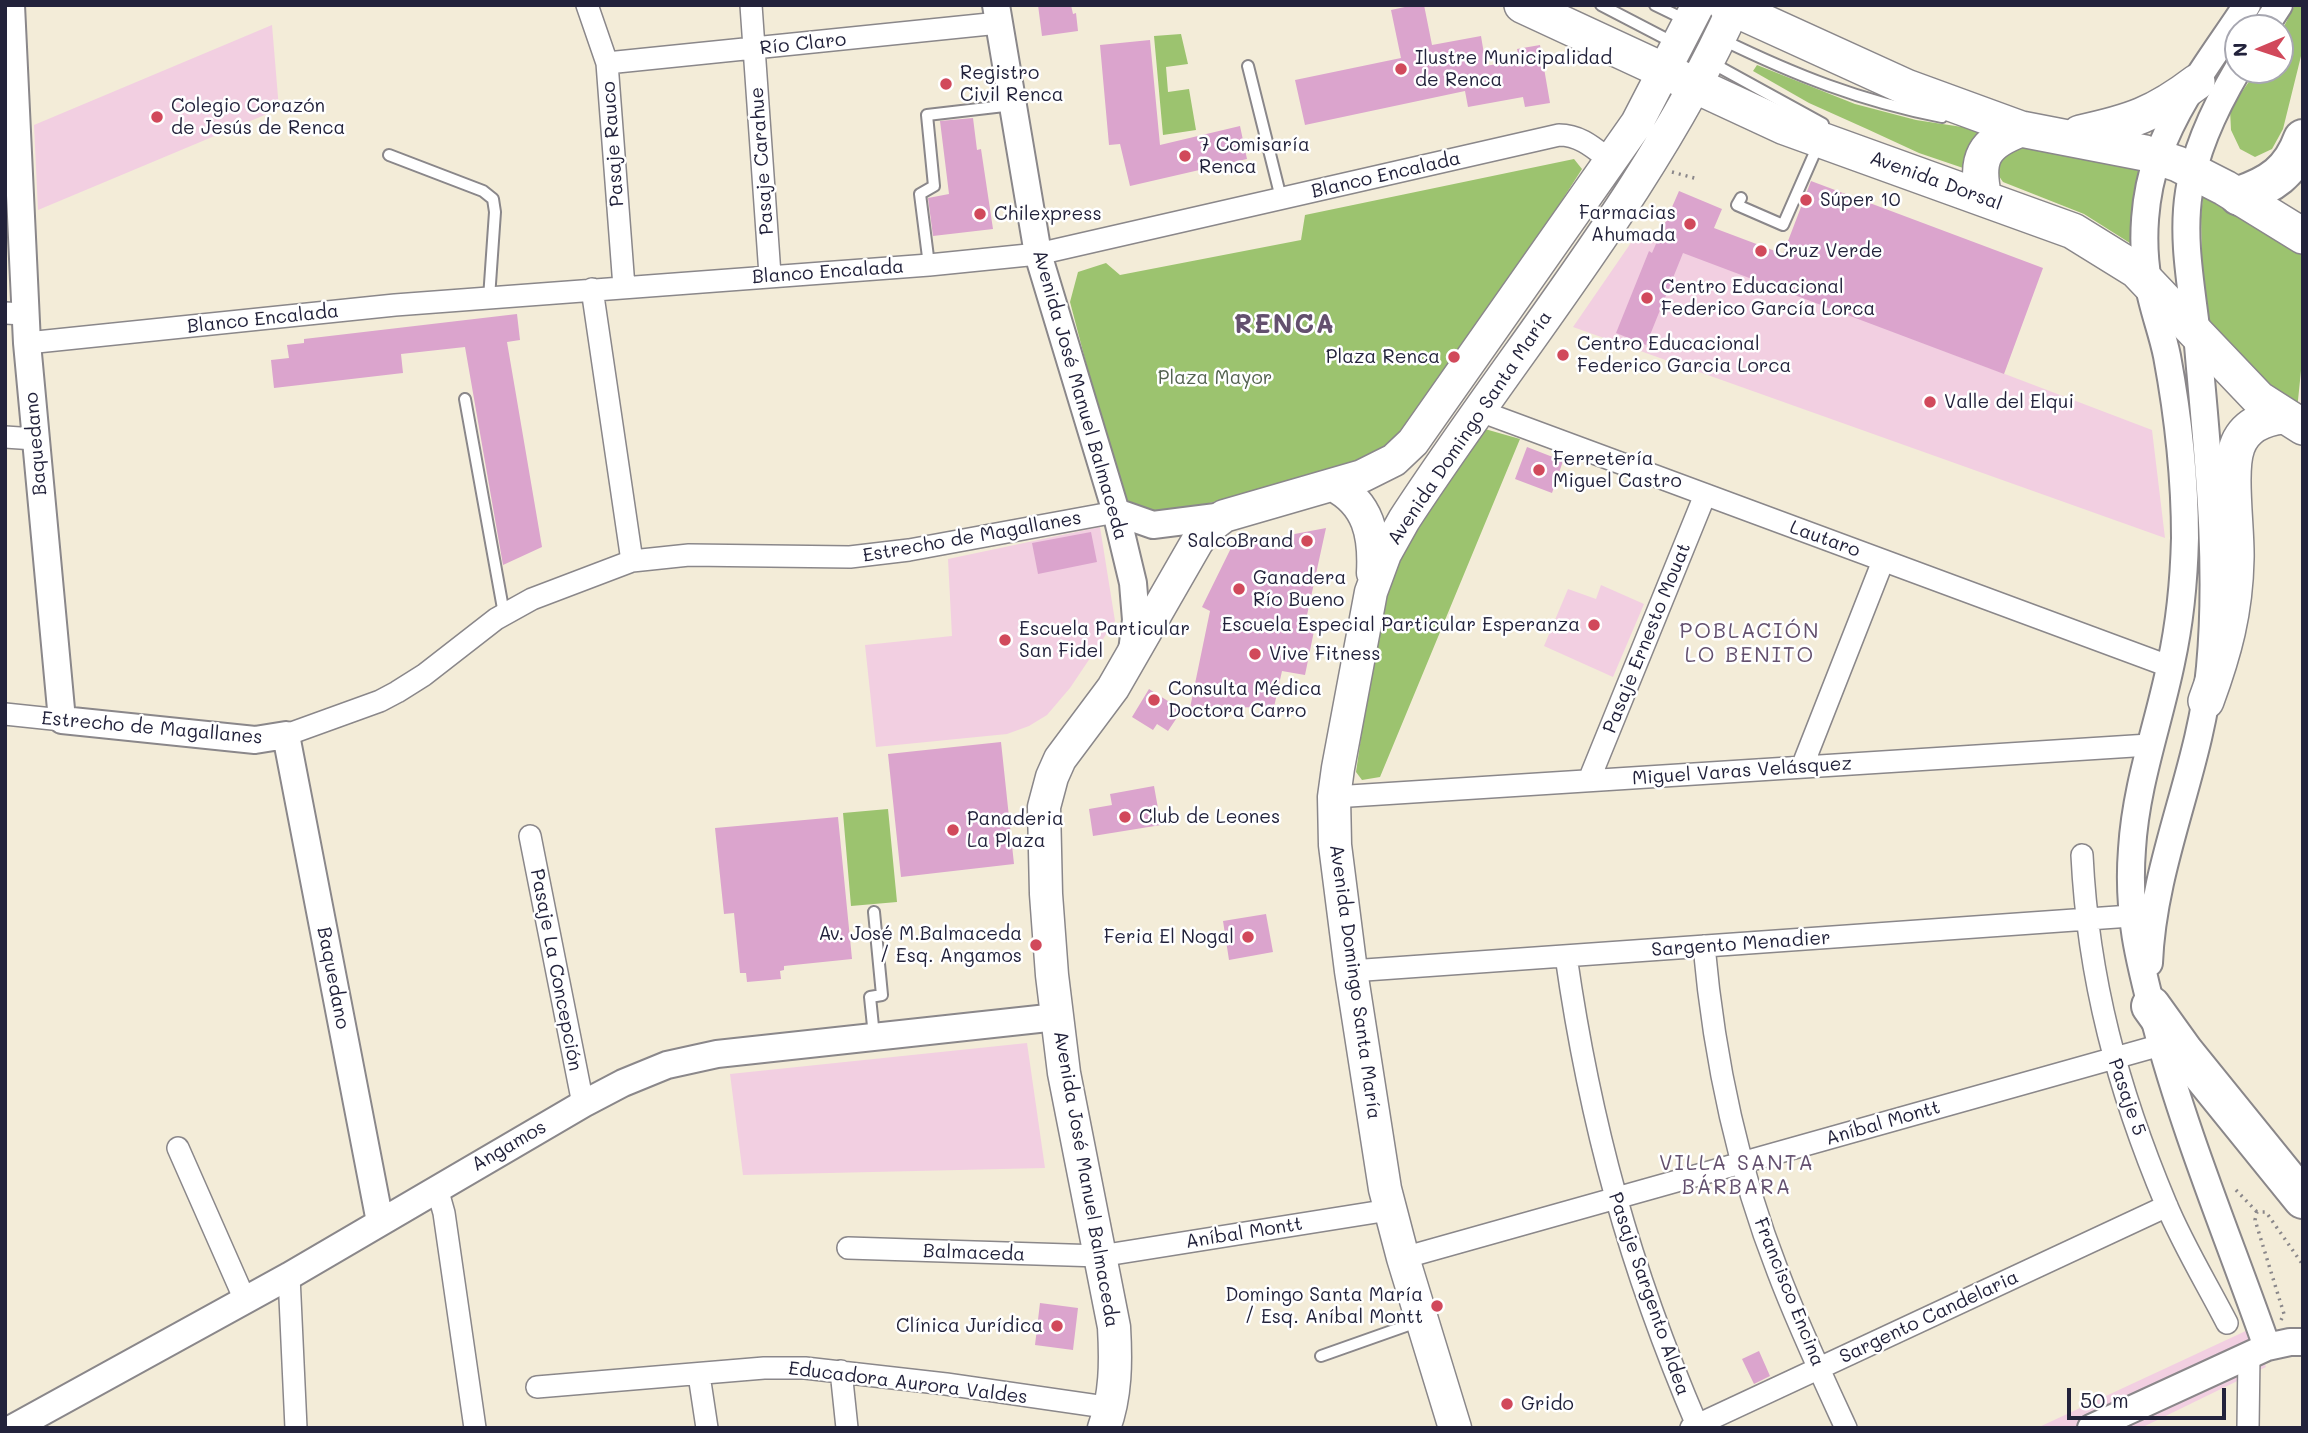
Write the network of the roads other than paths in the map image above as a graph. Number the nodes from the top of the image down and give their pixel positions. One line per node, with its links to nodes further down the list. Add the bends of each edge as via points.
1 (11, 5): 23 (street, Baquedano)
2 (587, 5): 11 (street, Pasaje Rauco)
3 (751, 5): 10 (street, Pasaje Carahue)
4 (1522, 5): 9 (main road, Avenida Dorsal)
5 (1601, 5): 9 (lane)
6 (1655, 5): 9 (lane)
7 (2247, 5): 13 (street)
8 (997, 14): 10 (street, Río Claro); 15 (street, Avenida José Manuel Balmaceda)
9 (1704, 37): 16 (main road, Avenida Dorsal, via 1906,87); 17 (main road, Avenida Dorsal); 22 (main road, Avenida Domingo Santa María); 41 (main road, Avenida Domingo Santa María, via 1597,242)
10 (754, 49): 11 (street, Río Claro); 32 (street, Pasaje Carahue)
11 (607, 64): 34 (street, Pasaje Rauco)
12 (1248, 66): 26 (lane)
13 (2197, 82): 18 (main road, via 2146,115); 21 (street)
14 (2230, 84): 24 (street)
15 (1013, 105): 30 (street, Avenida José Manuel Balmaceda); 31 (lane, via 927,115 934,186 920,194)
16 (2021, 129): 18 (main road, Avenida Dorsal); 28 (main road, via 2000,136 1987,148 1980,177)
17 (1832, 135): 27 (lane, via 1783,225 1737,205); 28 (main road, Avenida Dorsal, via 1909,171)
18 (2063, 136): 21 (main road, Avenida Dorsal)
19 (2303, 139): 25 (highway, via 2282,175)
20 (389, 155): 36 (lane, via 482,191 493,200)
21 (2158, 157): 24 (main road, Avenida Dorsal); 33 (street, via 2146,215)
22 (1611, 161): 26 (street, Blanco Encalada, via 1582,140 1559,135); 45 (main road, Avenida Domingo Santa María, via 1413,442 1380,469)
23 (11, 167): 37 (street, Baquedano)
24 (2193, 171): 25 (main road, Avenida Dorsal); 38 (street, via 2187,238)
25 (2239, 196): 29 (main road, Avenida Dorsal)
26 (1281, 198): 30 (street, Blanco Encalada)
27 (1741, 198)
28 (1984, 198): 33 (main road, Avenida Dorsal, via 2073,231 2136,270)
29 (2303, 236)
30 (1038, 254): 31 (street, Blanco Encalada); 47 (street, Avenida José Manuel Balmaceda)
31 (929, 265): 32 (street, Blanco Encalada)
32 (770, 275): 34 (street, Blanco Encalada)
33 (2148, 284): 38 (main road, Avenida Dorsal); 54 (street, via 2167,356 2184,505 2181,604)
34 (624, 287): 35 (street, Blanco Encalada)
35 (592, 289): 36 (street, Blanco Encalada); 49 (street)
36 (489, 298): 39 (street, Blanco Encalada)
37 (15, 314): 39 (street, Baquedano)
38 (2197, 334): 42 (main road, Avenida Dorsal, via 2244,384); 55 (street, via 2213,562)
39 (27, 343): 44 (street, Baquedano)
40 (465, 399): 52 (lane)
41 (1480, 411): 46 (street, Lautaro); 51 (main road, Avenida Domingo Santa María, via 1404,520)
42 (2293, 421): 55 (main road, via 2272,417 2253,425 2236,449 2235,587 2225,649)
43 (5, 437): 44 (street)
44 (35, 439): 57 (street, Baquedano)
45 (1334, 485): 48 (main road, Avenida José Manuel Balmaceda); 51 (main road, via 1366,514 1373,553)
46 (1706, 495): 50 (street, Lautaro); 61 (street, Pasaje Ernesto Mouat)
47 (1116, 512): 48 (street, Estrecho de Magallanes, via 1153,525); 49 (street, Estrecho de Magallanes, via 861,556 670,556); 53 (street, Avenida José Manuel Balmaceda, via 1135,601)
48 (1224, 516): 53 (main road, Avenida José Manuel Balmaceda, via 1197,542)
49 (632, 561): 52 (street, Estrecho de Magallanes)
50 (1883, 561): 54 (street, Lautaro); 60 (street)
51 (1371, 592): 62 (main road, Avenida Domingo Santa María)
52 (504, 614): 58 (street, Estrecho de Magallanes, via 397,692)
53 (1130, 661): 72 (main road, Avenida José Manuel Balmaceda, via 1060,759 1048,792 1044,853)
54 (2171, 667): 59 (street)
55 (2206, 701): 71 (street, via 2155,908 2149,947)
56 (5, 714): 57 (street, Estrecho de Magallanes)
57 (62, 720): 58 (street, Estrecho de Magallanes, via 244,740)
58 (286, 735): 84 (street, Baquedano)
59 (2150, 745): 60 (street, Miguel Varas Velásquez); 66 (street, via 2134,826)
60 (1802, 767): 61 (street, Miguel Varas Velásquez)
61 (1589, 780): 62 (street, Miguel Varas Velásquez)
62 (1334, 797): 70 (main road, Avenida Domingo Santa María, via 1335,845)
63 (530, 836): 76 (street, Pasaje La Concepción)
64 (2082, 855): 67 (street, Pasaje 5)
65 (874, 912): 73 (lane, via 882,995 870,997)
66 (2131, 916): 67 (street, Sargento Menadier); 71 (street)
67 (2086, 919): 68 (street, Sargento Menadier); 75 (street, Pasaje 5)
68 (1704, 946): 69 (street, Sargento Menadier); 78 (street, Francisco Encina, via 1717,1056)
69 (1566, 956): 70 (street, Sargento Menadier); 80 (street, Pasaje Sargento Aldea, via 1585,1076)
70 (1351, 971): 83 (main road, Avenida Domingo Santa María)
71 (2150, 1001): 74 (street); 81 (highway, via 2173,1039)
72 (1057, 1017): 73 (street, Angamos); 86 (main road, Avenida José Manuel Balmaceda, via 1073,1129)
73 (874, 1036): 76 (street, Angamos, via 692,1059 645,1073)
74 (2161, 1045): 75 (street, Aníbal Montt); 93 (street)
75 (2113, 1059): 78 (street, Aníbal Montt); 82 (street, Pasaje 5)
76 (583, 1104): 79 (street, Angamos)
77 (178, 1148): 89 (street)
78 (1742, 1163): 80 (street, Aníbal Montt); 95 (street, Francisco Encina, via 1777,1269)
79 (437, 1188): 84 (street, Angamos); 103 (street)
80 (1615, 1199): 87 (street, Aníbal Montt); 100 (street, Pasaje Sargento Aldea)
81 (2303, 1199)
82 (2167, 1206): 91 (street, Pasaje 5); 95 (street, Sargento Candelaria)
83 (1389, 1210): 86 (street, Aníbal Montt); 87 (main road, Avenida Domingo Santa María)
84 (380, 1222): 88 (street, Angamos)
85 (848, 1248): 86 (street, Balmaceda)
86 (1100, 1256): 99 (main road, Avenida José Manuel Balmaceda, via 1116,1349)
87 (1403, 1258): 90 (main road, Avenida Domingo Santa María)
88 (289, 1276): 89 (street, Angamos); 102 (street)
89 (245, 1300): 101 (street, Angamos)
90 (1422, 1320): 94 (lane); 106 (main road, Avenida Domingo Santa María)
91 (2227, 1323)
92 (2303, 1342): 93 (street)
93 (2258, 1351): 108 (street); 109 (street)
94 (1321, 1356)
95 (1819, 1368): 100 (street, Sargento Candelaria); 107 (street, Francisco Encina)
96 (841, 1371): 97 (street, Educadora Aurora Valdes, via 764,1368); 99 (street, Educadora Aurora Valdes); 105 (street)
97 (699, 1374): 98 (street, Educadora Aurora Valdes); 104 (street)
98 (537, 1387)
99 (1108, 1418)
100 (1694, 1427)
101 (13, 1428)
102 (296, 1428)
103 (475, 1428)
104 (707, 1428)
105 (847, 1428)
106 (1455, 1428)
107 (1846, 1428)
108 (2091, 1428)
109 (2248, 1428)

